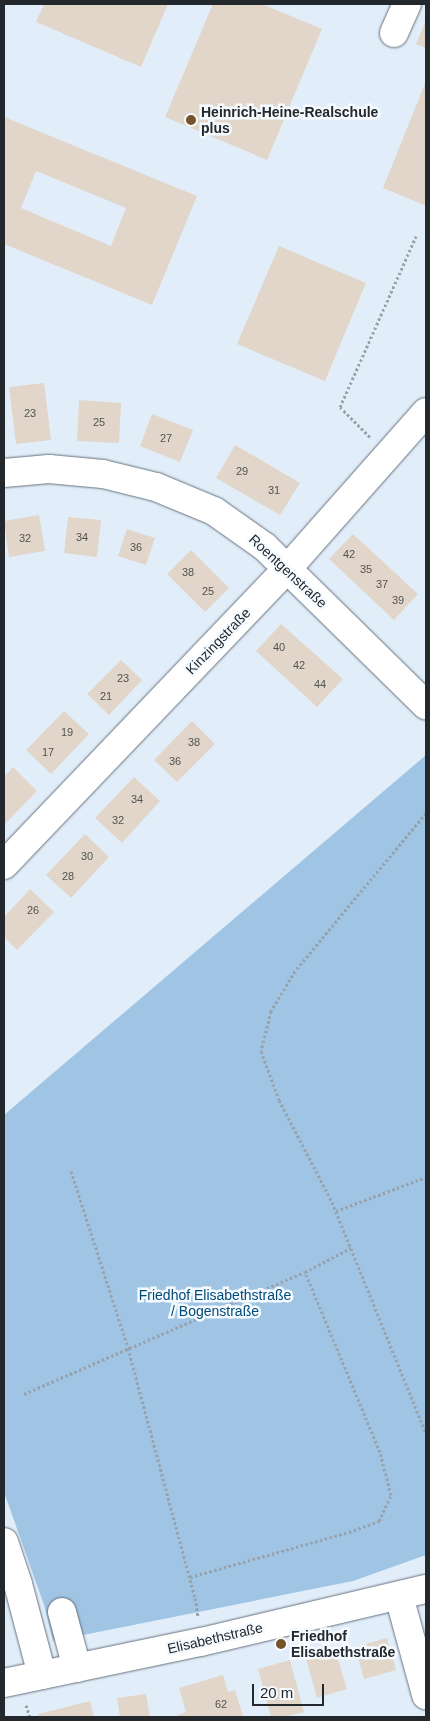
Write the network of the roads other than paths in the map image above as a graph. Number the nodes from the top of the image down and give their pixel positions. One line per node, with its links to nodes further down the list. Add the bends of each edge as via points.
1 (407, 4): 2 (street)
2 (394, 33)
3 (426, 412): 5 (street, Kinzingstraße)
4 (4, 473): 5 (street, Roentgenstraße, via 75,470 156,487 214,511 265,547)
5 (288, 568): 6 (street, Roentgenstraße); 7 (street, Kinzingstraße)
6 (426, 704)
7 (4, 865)
8 (4, 1542): 13 (street)
9 (426, 1589): 10 (street, Elisabethstraße)
10 (399, 1596): 12 (street, Elisabethstraße); 15 (street)
11 (62, 1612): 12 (street)
12 (77, 1668): 13 (street, Elisabethstraße)
13 (42, 1675): 14 (street, Elisabethstraße)
14 (4, 1683)
15 (426, 1695)

